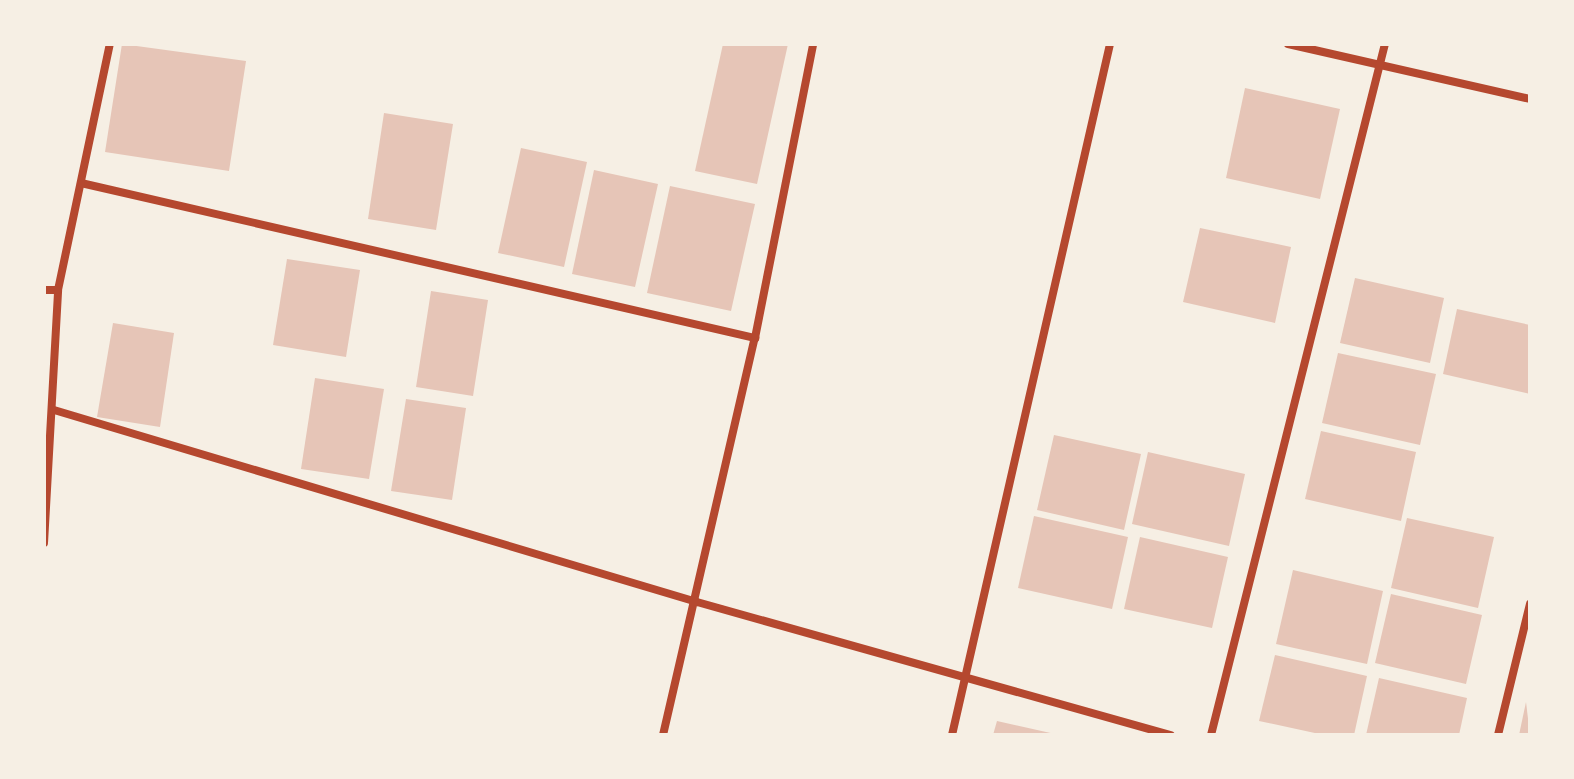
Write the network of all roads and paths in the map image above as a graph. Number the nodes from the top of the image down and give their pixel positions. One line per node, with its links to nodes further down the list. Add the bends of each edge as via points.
1 (110, 44): 8 (street)
2 (813, 44): 11 (street)
3 (1110, 44): 16 (street)
4 (1288, 44): 6 (street)
5 (1385, 44): 6 (street)
6 (1380, 67): 7 (street); 20 (street)
7 (1530, 99)
8 (81, 183): 10 (street); 11 (street)
9 (44, 290): 10 (street)
10 (58, 290): 12 (street)
11 (755, 338): 14 (street)
12 (54, 410): 13 (street); 14 (street)
13 (44, 543)
14 (697, 602): 16 (street); 17 (street)
15 (1530, 604): 21 (street)
16 (965, 674): 18 (street); 19 (street)
17 (663, 735)
18 (952, 735)
19 (1171, 735)
20 (1211, 735)
21 (1498, 735)

